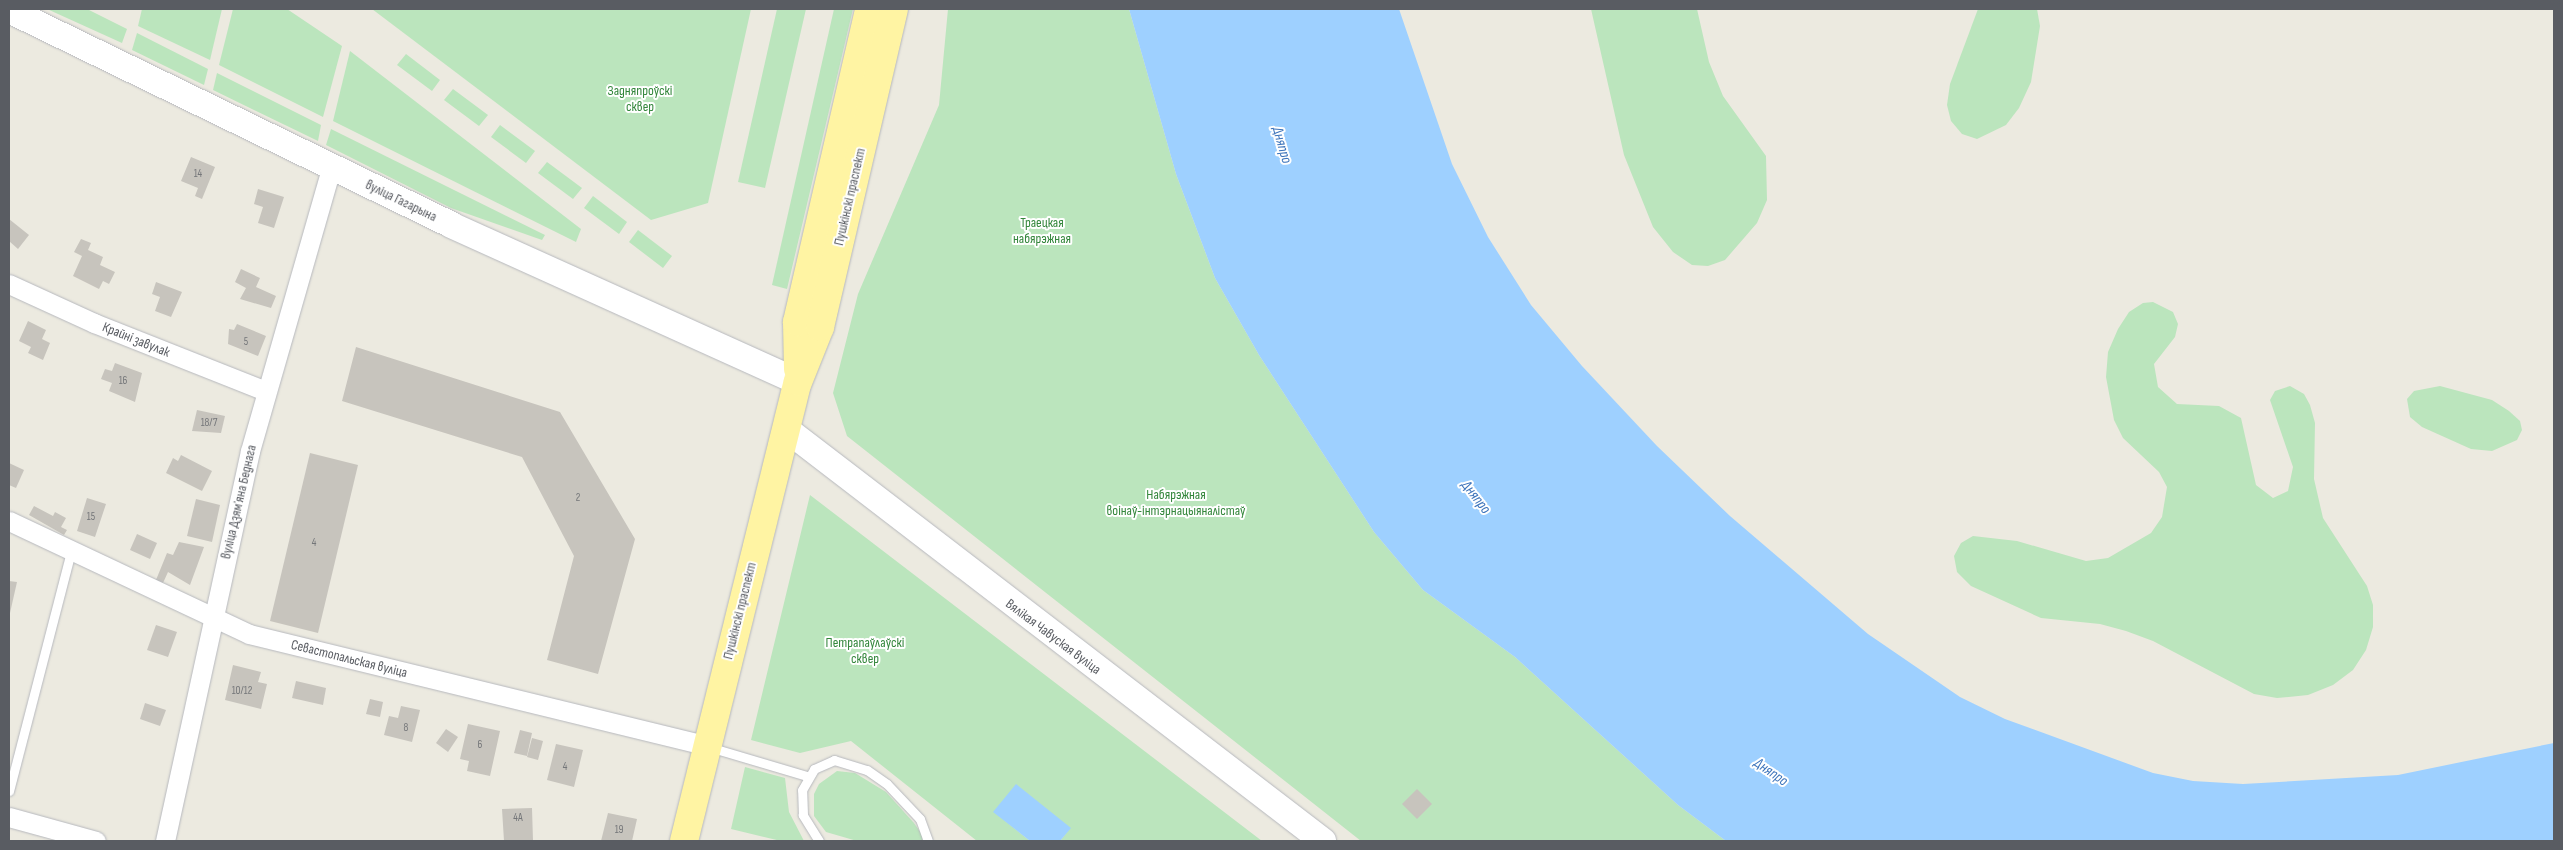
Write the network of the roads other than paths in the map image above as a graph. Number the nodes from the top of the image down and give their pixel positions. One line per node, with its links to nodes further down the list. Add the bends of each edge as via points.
1 (869, 9): 6 (main road, Пушкінскі праспект, via 797,322)
2 (894, 9): 6 (main road, Пушкінскі праспект, via 820,327)
3 (9, 10): 4 (main road, вуліца Гагарына)
4 (331, 168): 6 (main road, вуліца Гагарына); 7 (street, вуліца Дзямʼяна Беднага)
5 (9, 284): 7 (street, Крайні завулак, via 94,323)
6 (798, 382): 8 (main road, Пушкінскі праспект)
7 (266, 391): 11 (street, вуліца Дзямʼяна Беднага)
8 (786, 429): 12 (main road, Пушкінскі праспект); 21 (main road, Вялікая Чавуская вуліца)
9 (9, 522): 10 (street, Севастопальская вуліца)
10 (71, 551): 11 (street, Севастопальская вуліца); 14 (lane)
11 (214, 620): 12 (street, Севастопальская вуліца, via 258,637); 17 (street, вуліца Дзямʼяна Беднага)
12 (708, 746): 13 (lane); 18 (main road, Пушкінскі праспект)
13 (807, 776): 19 (lane, via 800,803 807,828); 20 (lane, via 834,760 867,770 912,808)
14 (9, 791)
15 (9, 817): 16 (street)
16 (96, 841)
17 (165, 841)
18 (684, 841)
19 (818, 841)
20 (928, 841)
21 (1323, 841)

